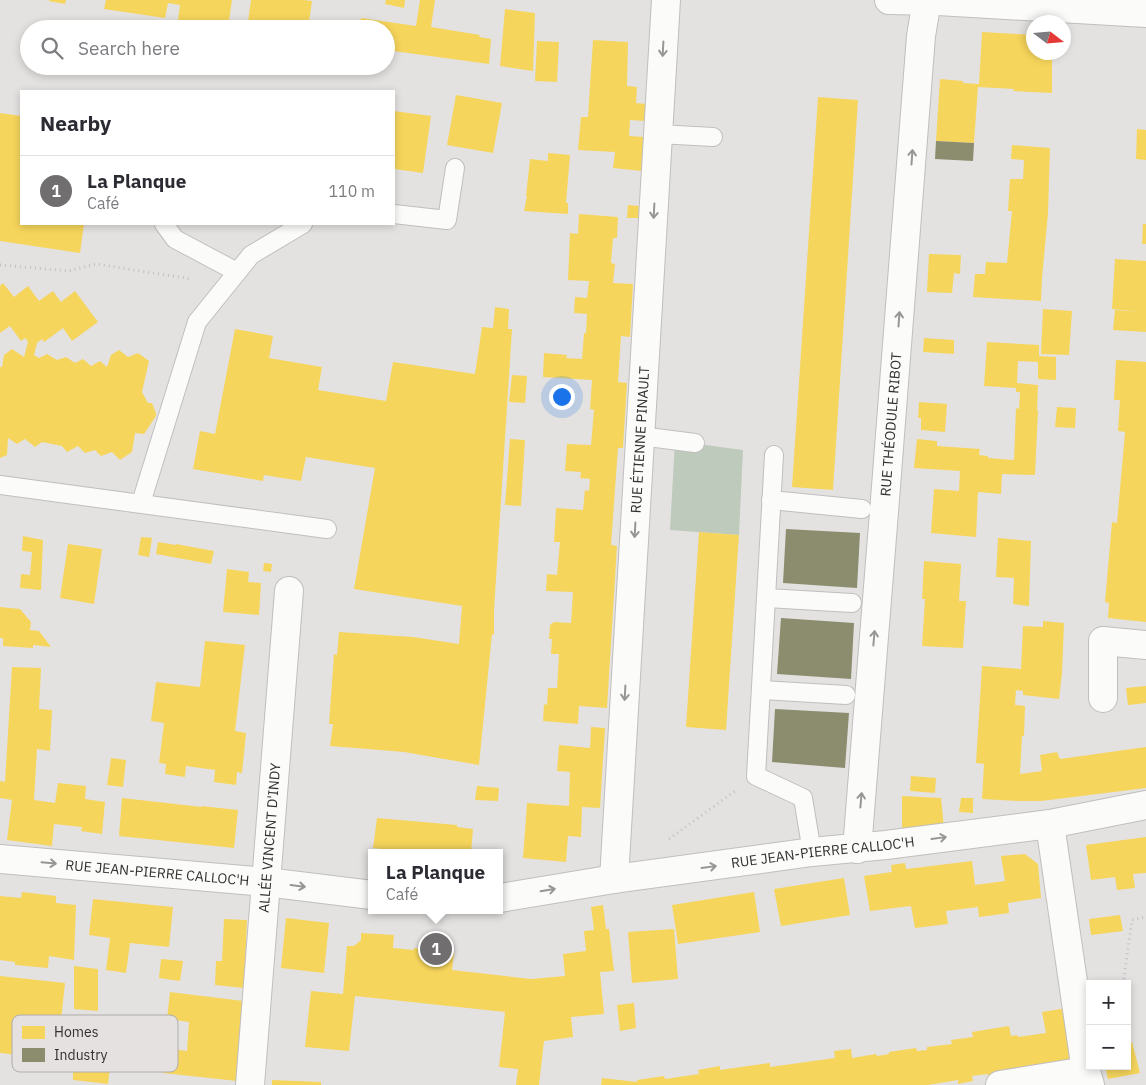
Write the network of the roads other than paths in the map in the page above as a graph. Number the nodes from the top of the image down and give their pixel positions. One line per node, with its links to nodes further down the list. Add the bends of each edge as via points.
1 (666, 0): 5 (street, RUE ÉTIENNE PINAULT, one-way to 5)
2 (889, 0): 3 (street)
3 (927, 0): 4 (street); 29 (street, RUE THÉODULE RIBOT, one-way to 3, via 921,36)
4 (1146, 13)
5 (658, 134): 6 (lane); 12 (street, RUE ÉTIENNE PINAULT, one-way to 12)
6 (713, 137)
7 (455, 168): 8 (lane, via 447,220)
8 (395, 214)
9 (165, 225): 11 (lane, via 174,239)
10 (301, 225): 11 (lane, via 252,254)
11 (232, 279): 17 (lane, via 197,322)
12 (640, 436): 13 (lane); 32 (street, RUE ÉTIENNE PINAULT, one-way to 32)
13 (695, 443)
14 (774, 455): 16 (lane)
15 (0, 485): 17 (lane)
16 (771, 500): 18 (lane); 21 (lane)
17 (141, 503): 19 (lane)
18 (862, 508)
19 (327, 529)
20 (289, 591): 33 (street, ALLÉE VINCENT D'INDY)
21 (767, 598): 22 (lane); 24 (lane)
22 (852, 603)
23 (1146, 645): 26 (street, via 1103,641)
24 (761, 690): 25 (lane); 30 (lane, via 756,776 804,798)
25 (846, 695)
26 (1102, 698)
27 (1146, 805): 28 (street, RUE JEAN-PIERRE CALLOC'H)
28 (1050, 824): 29 (street, RUE JEAN-PIERRE CALLOC'H, one-way to 28); 36 (street)
29 (857, 849): 30 (street, RUE JEAN-PIERRE CALLOC'H)
30 (812, 852): 32 (street, RUE JEAN-PIERRE CALLOC'H, one-way to 30)
31 (0, 859): 33 (street, RUE JEAN-PIERRE CALLOC'H, one-way to 33)
32 (614, 880): 35 (street, RUE JEAN-PIERRE CALLOC'H, one-way to 32)
33 (266, 882): 34 (street, RUE JEAN-PIERRE CALLOC'H, one-way to 34); 37 (street, ALLÉE VINCENT D'INDY)
34 (368, 895)
35 (503, 898)
36 (1088, 1078): 38 (street)
37 (250, 1085)
38 (1000, 1085)

